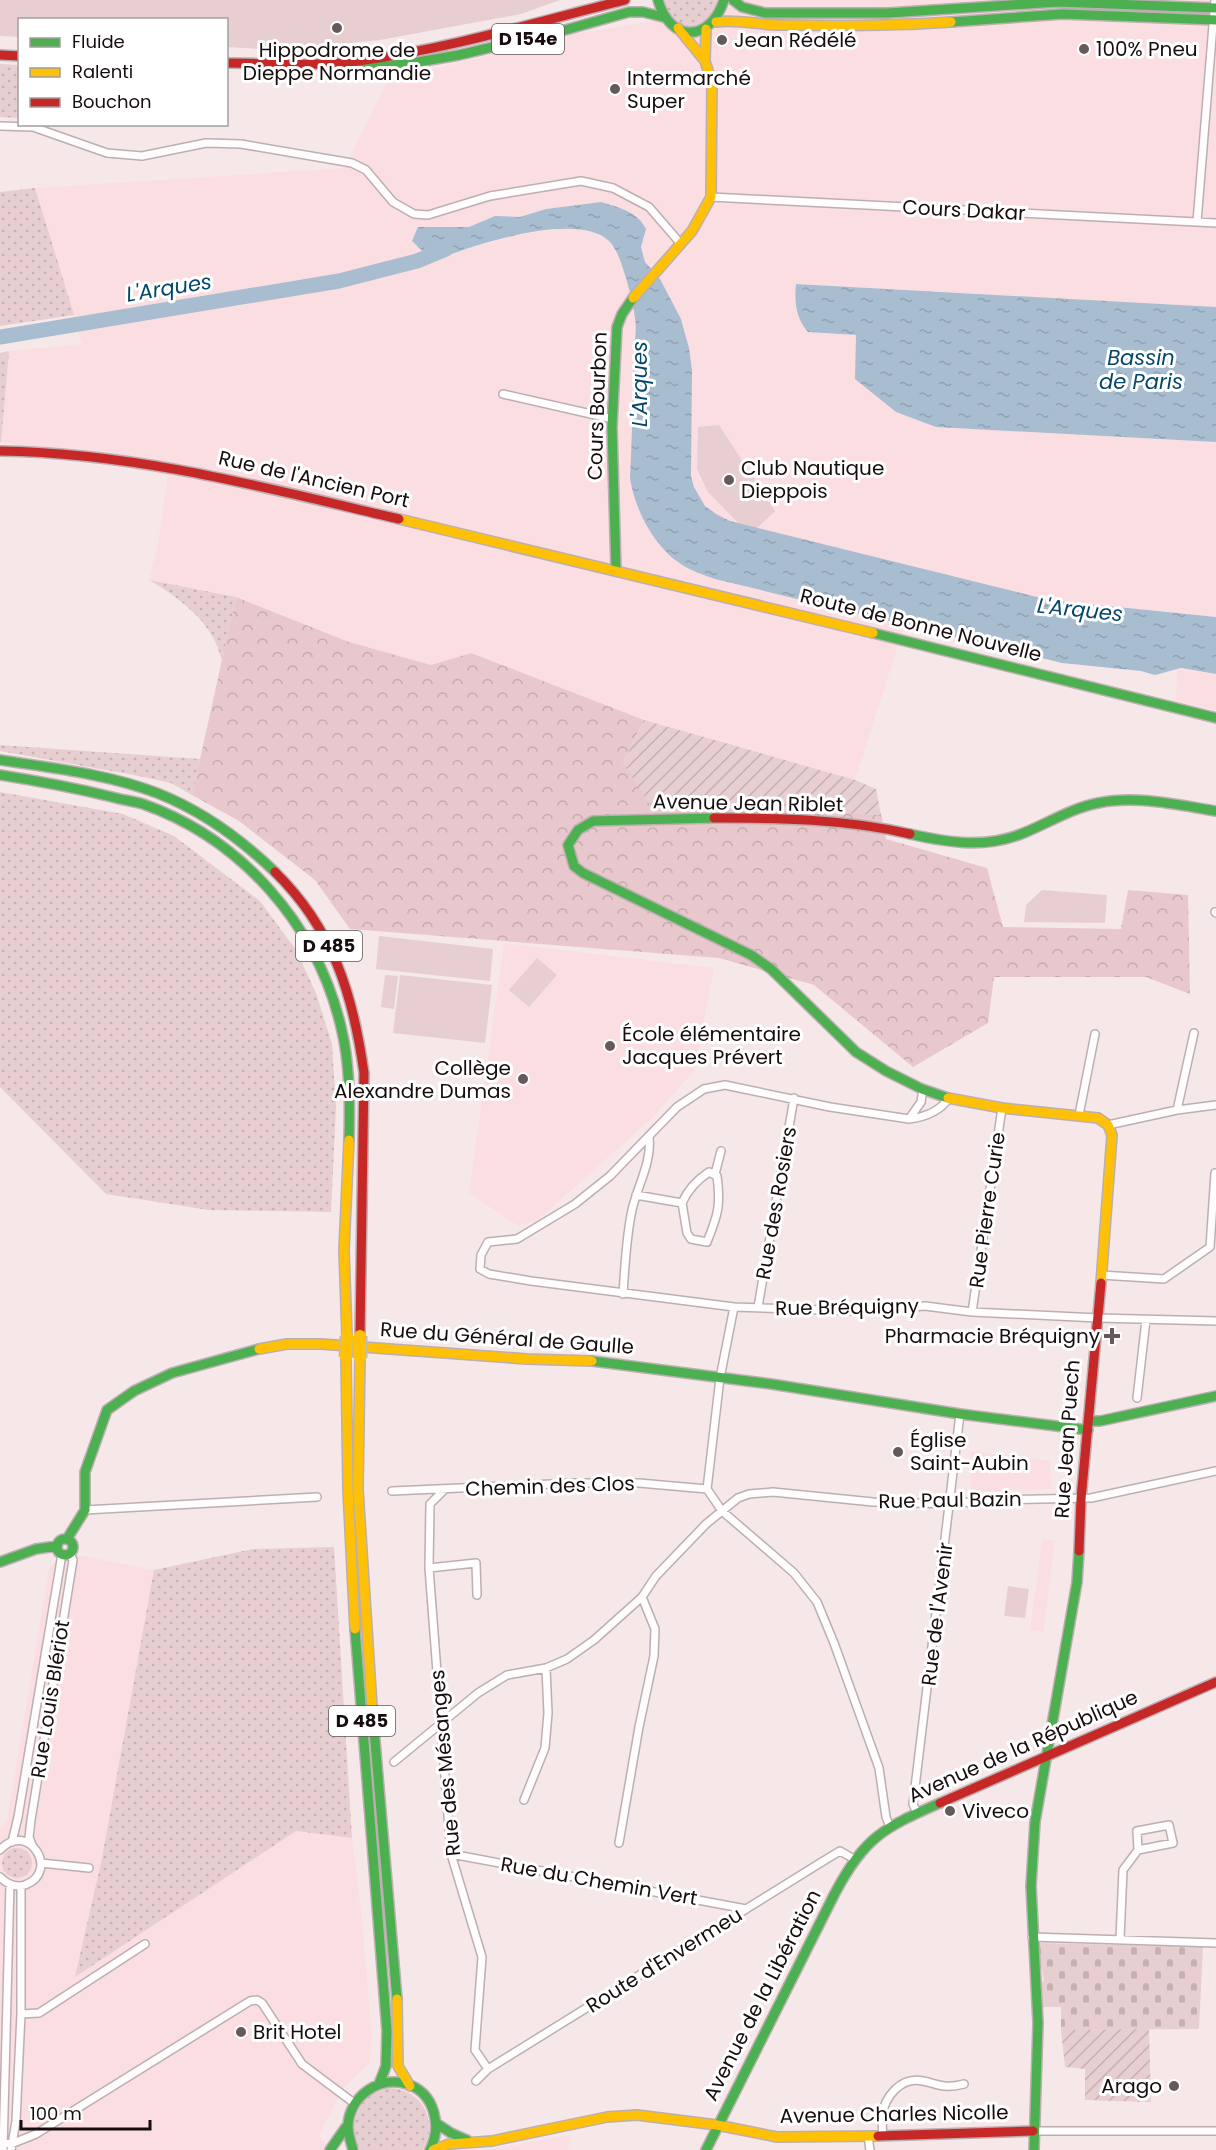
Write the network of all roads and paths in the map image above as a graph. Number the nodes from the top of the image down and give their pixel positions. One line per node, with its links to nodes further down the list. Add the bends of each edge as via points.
1 (594, 0): 8 (main road)
2 (625, 0): 8 (main road, D 154e)
3 (658, 0): 7 (main road)
4 (724, 0): 9 (main road, Cours Bourbon, via 722,11)
5 (733, 0): 6 (main road, via 742,7 765,13 888,13 1058,2)
6 (1215, 11): 9 (main road, via 1063,14 888,26 762,25 732,20); 18 (street)
7 (663, 17): 10 (main road, Cours Bourbon); 15 (main road, D 154e, via 635,11 473,51 391,66 322,69)
8 (538, 20): 15 (main road, D 154e, via 386,57)
9 (711, 26): 10 (main road, via 687,32); 13 (main road, Cours Bourbon)
10 (678, 28): 13 (main road, Cours Bourbon)
11 (0, 55): 12 (main road)
12 (18, 56)
13 (705, 61): 17 (main road, Cours Bourbon, via 712,83)
14 (228, 63): 15 (main road, D 154e)
15 (283, 65)
16 (0, 126): 20 (street, via 33,127 106,153 142,156 206,143 241,144 352,163 366,170 393,202 414,214 428,215 490,196 581,181 613,188 649,207)
17 (711, 197): 18 (street, Cours Dakar); 20 (main road, Cours Bourbon, via 706,211)
18 (1197, 222): 19 (street, Cours Dakar)
19 (1216, 223)
20 (681, 244): 22 (main road, Cours Bourbon, via 620,316)
21 (503, 394): 22 (street)
22 (613, 419): 24 (main road, Cours Bourbon)
23 (0, 451): 24 (main road, Rue de l'Ancien Port, via 43,451 156,464)
24 (616, 570): 25 (main road, Route de Bonne Nouvelle)
25 (1216, 718)
26 (0, 760): 104 (main road, D 485, bridge, via 71,771 150,791 206,818 245,844 282,877 332,950 347,988 364,1073 358,1489 397,2003 398,2066)
27 (0, 775): 102 (main road, D 485, bridge, via 146,805 200,831 236,855 271,888 317,956 332,993 348,1073 344,1251 348,1490 356,1647 387,2031 386,2066)
28 (1216, 811): 31 (main road, Avenue Jean Riblet, via 1124,800 1097,803 1020,836 981,843 872,826 722,818 593,821 573,834 568,845 570,856 583,873 751,955 771,969 856,1052)
29 (1194, 1033): 36 (street)
30 (1095, 1034): 37 (street)
31 (923, 1089): 33 (main road, Avenue Jean Riblet); 38 (street, via 921,1102)
32 (794, 1098): 38 (street); 40 (street, via 725,1085 704,1089 677,1107); 50 (street, Rue des Rosiers)
33 (950, 1098): 35 (main road, Avenue Jean Riblet); 38 (street, via 943,1107)
34 (1216, 1105): 36 (street)
35 (1002, 1108): 37 (main road, Avenue Jean Riblet); 51 (street, Rue Pierre Curie)
36 (1177, 1110): 39 (street)
37 (1079, 1115): 39 (main road, Avenue Jean Riblet, via 1098,1118)
38 (909, 1119)
39 (1108, 1125): 47 (main road, Rue Jean Puech, via 1112,1135)
40 (649, 1138): 44 (street, via 650,1149); 48 (street, Rue Bréquigny, via 575,1204 517,1239 488,1242 481,1255 480,1269 489,1274)
41 (721, 1151): 43 (street)
42 (1215, 1173): 46 (street)
43 (715, 1174): 45 (street, via 709,1172 699,1178); 45 (street, via 720,1197 718,1214 707,1242 691,1239 687,1233)
44 (636, 1195): 45 (street); 48 (street)
45 (682, 1203)
46 (1213, 1240): 47 (street, via 1210,1247 1164,1279)
47 (1101, 1275): 52 (main road, Rue Jean Puech)
48 (623, 1294): 49 (street, Rue Bréquigny)
49 (734, 1307): 50 (street, Rue Bréquigny); 55 (street)
50 (758, 1308): 51 (street, Rue Bréquigny, via 853,1311 925,1306)
51 (972, 1312): 52 (street, Rue Bréquigny)
52 (1098, 1318): 53 (street, Rue Bréquigny); 59 (main road, Rue Jean Puech)
53 (1146, 1320): 54 (street, Rue Bréquigny); 57 (street)
54 (1216, 1321)
55 (720, 1378): 58 (main road, Rue du Général de Gaulle); 61 (street); 67 (main road, Rue du Général de Gaulle, via 598,1361 321,1344 287,1344 246,1352 172,1373 134,1391 107,1410 85,1472)
56 (1216, 1396): 59 (main road, Rue du Général de Gaulle)
57 (1137, 1398)
58 (960, 1414): 59 (main road, Rue du Général de Gaulle); 66 (street, Rue de l'Avenir)
59 (1089, 1425): 65 (main road, Rue Jean Puech)
60 (1216, 1471): 65 (street, Rue Paul Bazin)
61 (707, 1489): 62 (street, Chemin des Clos, via 574,1483); 68 (street)
62 (444, 1490): 63 (street, Chemin des Clos); 71 (street, Rue des Mésanges, via 429,1504)
63 (392, 1491)
64 (317, 1497): 67 (street)
65 (1081, 1499): 66 (street, Rue Paul Bazin); 77 (main road, Rue Jean Puech, via 1077,1582)
66 (950, 1504): 68 (street, Rue Paul Bazin, via 873,1502 773,1492 738,1498); 80 (street, Rue de l'Avenir, via 914,1801)
67 (85, 1510): 69 (main road)
68 (722, 1511): 73 (street, Rue Paul Bazin, via 656,1575); 81 (street, via 786,1566 817,1602 879,1768)
69 (64, 1548): 70 (main road, via 36,1549); 82 (street, Rue Louis Blériot); 84 (street, Rue Louis Blériot, via 73,1560 31,1820)
70 (0, 1562)
71 (429, 1568): 72 (street, via 476,1563); 76 (street, Rue des Mésanges)
72 (477, 1595)
73 (642, 1597): 74 (street, Rue Paul Bazin, via 594,1640); 83 (street, via 655,1629 654,1656)
74 (546, 1668): 76 (street, Rue Paul Bazin, via 507,1675 478,1693); 79 (street, via 545,1748)
75 (1216, 1682): 77 (main road, Avenue de la République)
76 (442, 1724): 78 (street, Rue Paul Bazin); 87 (street, Rue des Mésanges)
77 (1047, 1756): 80 (main road, Avenue de la République); 95 (main road, Rue Jean Puech, via 1035,1822 1030,1886)
78 (394, 1762)
79 (524, 1800)
80 (917, 1814): 81 (main road, Avenue de la République)
81 (890, 1827): 88 (main road, Avenue de la République)
82 (12, 1842): 84 (street); 85 (street)
83 (619, 1843)
84 (32, 1845): 89 (street)
85 (0, 1850)
86 (1138, 1850): 86 (street, via 1137,1831 1169,1825 1173,1843); 96 (street, via 1123,1870)
87 (451, 1854): 94 (street, Rue du Chemin Vert); 100 (street, Rue des Mésanges, via 482,1957 475,2050)
88 (854, 1859): 94 (street, Route d'Envermeu, via 840,1851); 107 (main road, Avenue de la Libération)
89 (41, 1863): 90 (street); 93 (street, via 38,1876)
90 (89, 1868)
91 (0, 1876): 92 (street)
92 (10, 1884): 93 (street); 114 (street)
93 (21, 1886): 99 (street)
94 (746, 1908): 100 (street, Route d'Envermeu)
95 (1032, 1937): 96 (street); 109 (main road, Rue Jean Puech, via 1038,2023)
96 (1120, 1939): 97 (street)
97 (1216, 1942)
98 (145, 1944): 99 (street, via 39,2013)
99 (21, 2014): 114 (street, via 16,2121)
100 (488, 2069): 101 (street, Route d'Envermeu)
101 (476, 2081)
102 (379, 2084): 104 (main road); 105 (main road)
103 (964, 2084): 112 (street, via 949,2088 910,2080 902,2084 888,2097)
104 (410, 2086): 106 (main road, via 430,2104)
105 (354, 2103): 108 (main road); 114 (street, via 308,2070 257,2000 36,2133)
106 (436, 2123): 113 (main road); 117 (main road)
107 (717, 2125): 111 (main road, Avenue Charles Nicolle, via 777,2137); 113 (main road, Avenue Charles Nicolle, via 637,2115); 118 (main road, Avenue de la Libération)
108 (346, 2127): 115 (main road); 116 (main road)
109 (1033, 2131): 110 (street, Avenue Charles Nicolle); 112 (main road, Avenue Charles Nicolle); 120 (main road, Rue Jean Puech)
110 (1216, 2131)
111 (868, 2136): 112 (main road, Avenue Charles Nicolle); 119 (street)
112 (882, 2136)
113 (469, 2141): 117 (main road, Avenue Charles Nicolle)
114 (6, 2146)
115 (330, 2150)
116 (353, 2150)
117 (431, 2150)
118 (706, 2150)
119 (870, 2150)
120 (1034, 2150)

